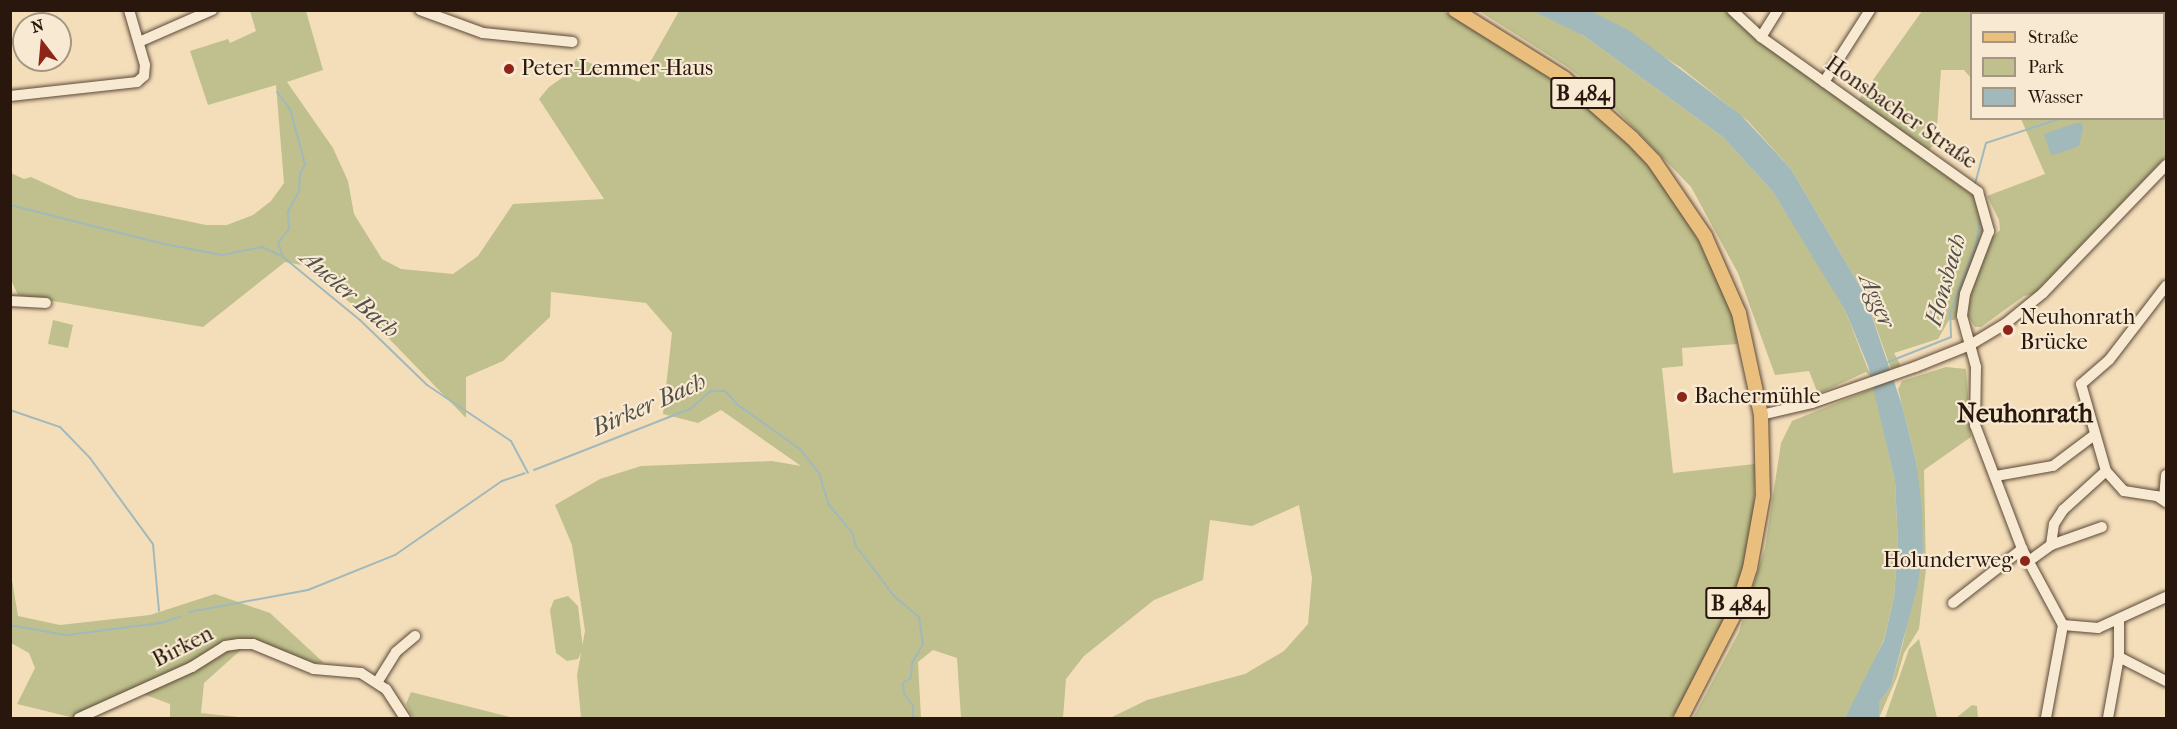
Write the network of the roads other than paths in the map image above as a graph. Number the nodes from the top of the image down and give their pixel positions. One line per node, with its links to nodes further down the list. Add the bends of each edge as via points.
1 (129, 10): 9 (street)
2 (212, 10): 9 (street)
3 (420, 10): 10 (street, via 483,33)
4 (1455, 10): 18 (main road, B 484, via 1564,78 1609,115 1654,161 1686,205 1723,272 1751,357)
5 (1732, 10): 8 (street, Honsbacher Straße)
6 (1778, 10): 8 (street)
7 (1870, 10): 11 (street)
8 (1761, 37): 11 (street, Honsbacher Straße)
9 (139, 42): 12 (street, via 145,65 144,76 137,82)
10 (573, 42)
11 (1824, 82): 17 (street, Honsbacher Straße, via 1978,192 1989,231 1963,305)
12 (10, 96)
13 (2166, 165): 17 (street, via 2039,297)
14 (2166, 286): 19 (street, via 2109,360 2080,384)
15 (10, 301): 16 (street)
16 (46, 303)
17 (1970, 345): 18 (street, via 1855,388); 22 (street, Honsbacher Straße, via 1976,367 1975,425)
18 (1761, 415): 38 (main road, B 484, via 1765,476 1750,568 1725,637)
19 (2093, 436): 20 (street); 22 (street, via 2054,466)
20 (2106, 471): 23 (street, via 2124,491); 25 (street, via 2063,510 2054,524)
21 (2166, 475): 23 (street)
22 (1996, 476): 26 (street, Honsbacher Straße)
23 (2165, 500)
24 (2102, 527): 25 (street)
25 (2051, 545): 27 (street)
26 (2022, 549): 27 (street, Honsbacher Straße); 29 (street)
27 (2029, 561): 31 (street, Honsbacher Straße)
28 (2166, 597): 30 (street)
29 (1953, 603)
30 (2119, 620): 31 (street, via 2098,628); 33 (street)
31 (2063, 625): 39 (street)
32 (415, 636): 34 (street, via 396,652)
33 (2119, 657): 35 (street); 40 (street)
34 (378, 681): 36 (street, Birken, via 347,669 301,666 253,644 232,645 192,668); 37 (street)
35 (2166, 681)
36 (79, 718)
37 (405, 718)
38 (1681, 718)
39 (2046, 718)
40 (2108, 718)

